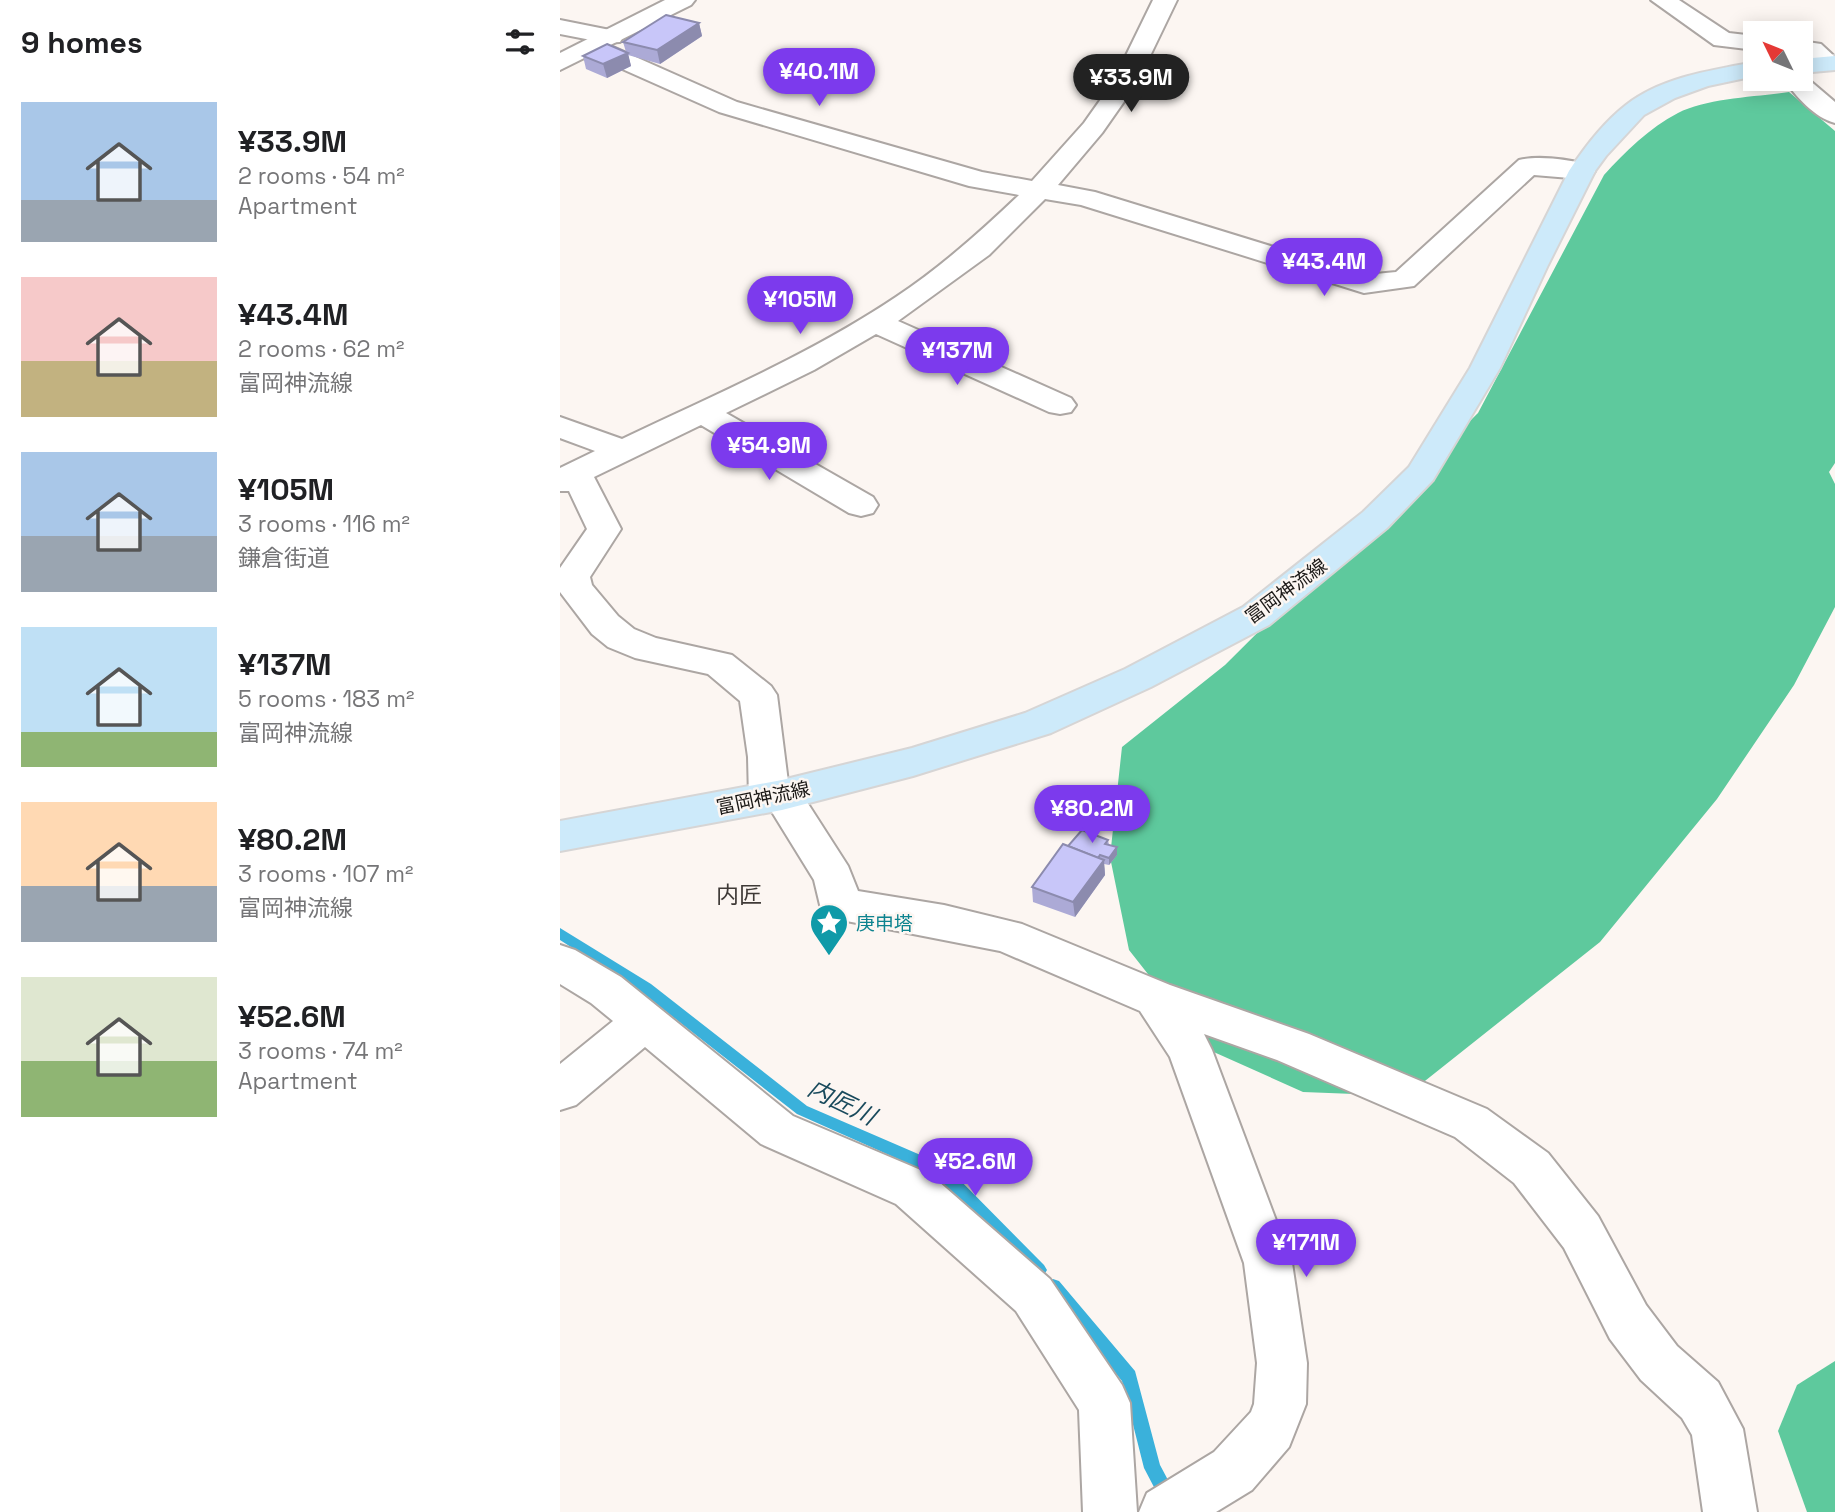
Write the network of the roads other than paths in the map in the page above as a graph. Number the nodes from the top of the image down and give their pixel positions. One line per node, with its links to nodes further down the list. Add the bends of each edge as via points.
1 (683, 0): 5 (street)
2 (1165, 0): 15 (street, via 1125,83)
3 (1663, 0): 6 (street, via 1723,40)
4 (560, 27): 5 (street)
5 (602, 42): 8 (street); 15 (street, via 728,107 979,180)
6 (1743, 42)
7 (1813, 50): 9 (street)
8 (560, 63)
9 (1831, 63): 10 (main road)
10 (1813, 65)
11 (1743, 71): 14 (main road, 富岡神流線, via 1701,80 1635,110)
12 (1806, 91): 13 (street)
13 (1835, 115)
14 (1582, 171): 15 (street, via 1528,166 1404,280 1364,284 1085,198); 23 (main road, 富岡神流線, via 1485,368 1421,473 1330,559 1256,616 1138,678 1038,723 913,762)
15 (1040, 189): 16 (street, via 979,249)
16 (875, 322): 17 (street); 18 (street)
17 (1060, 405)
18 (703, 413): 20 (street); 22 (street)
19 (560, 427): 20 (street)
20 (625, 451): 21 (street)
21 (566, 479): 23 (street, via 583,485 604,529 579,564 573,577 575,588 621,638 648,649 719,664 758,695)
22 (861, 505)
23 (775, 797): 24 (main road, 富岡神流線); 26 (street, via 834,877 841,905 1007,936)
24 (560, 836)
25 (560, 962): 27 (street, via 606,990)
26 (1155, 998): 30 (street, via 1190,1050 1268,1264 1282,1363 1280,1404 1271,1429 1233,1471); 31 (street, via 1293,1047 1471,1123 1531,1168 1581,1233 1628,1321 1659,1363 1700,1400 1717,1429)
27 (643, 1023): 28 (street); 29 (street, via 777,1130 913,1189 1033,1295 1104,1403)
28 (560, 1091)
29 (1110, 1512)
30 (1166, 1512)
31 (1730, 1512)

